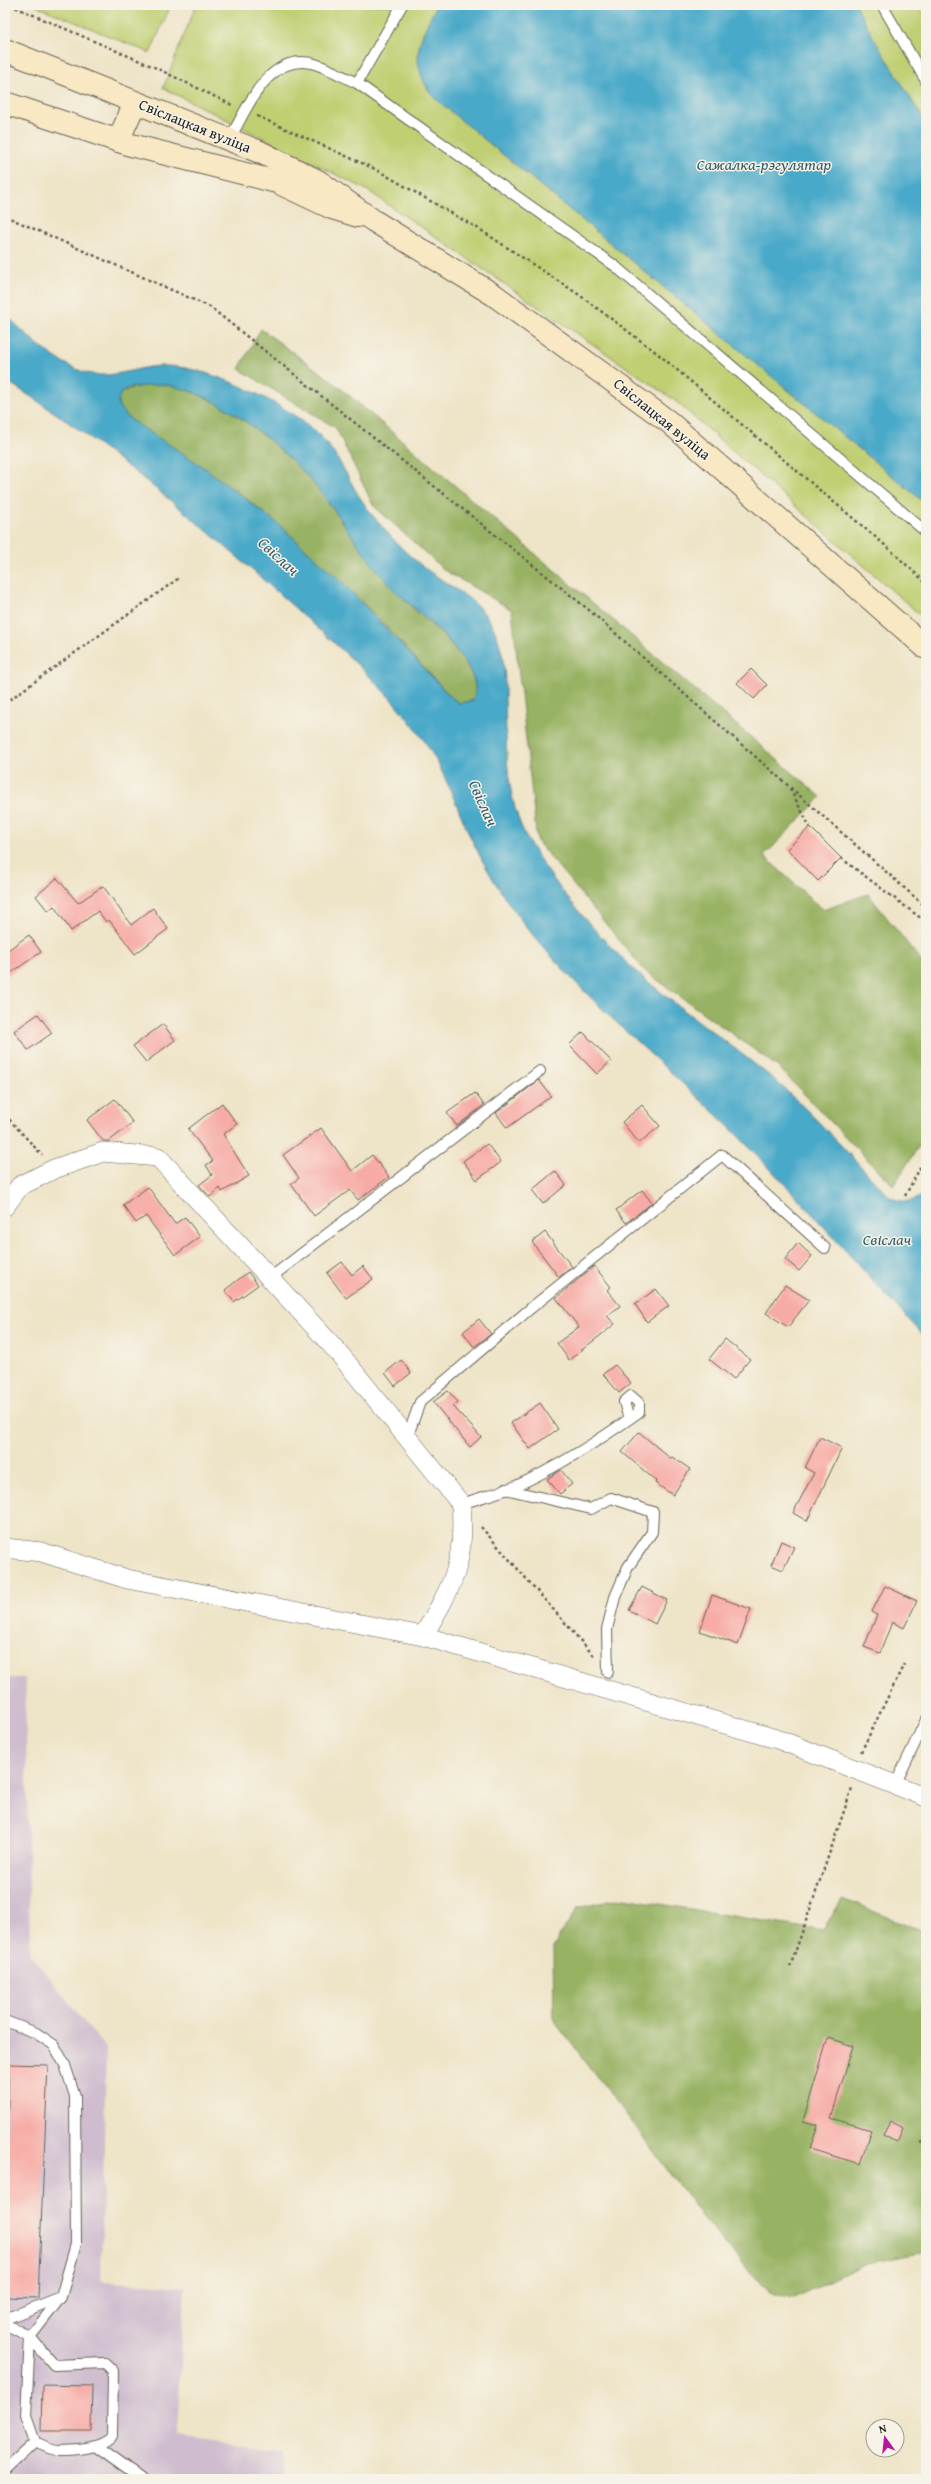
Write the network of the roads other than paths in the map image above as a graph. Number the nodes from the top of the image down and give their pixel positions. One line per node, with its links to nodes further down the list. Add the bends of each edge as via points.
1 (402, 5): 5 (lane)
2 (882, 5): 4 (lane)
3 (5, 50): 6 (main road, Свіслацкая вуліца)
4 (926, 81)
5 (357, 83): 8 (lane, via 315,64 300,62 284,66 270,74); 11 (lane, via 615,266)
6 (135, 103): 8 (main road, Свіслацкая вуліца); 9 (main road)
7 (5, 104): 9 (main road, Свіслацкая вуліца)
8 (230, 140): 10 (main road, Свіслацкая вуліца, via 260,152 318,182)
9 (118, 141): 10 (main road, Свіслацкая вуліца, via 277,182 332,208)
10 (374, 221): 12 (main road, Свіслацкая вуліца, via 494,295 669,422)
11 (926, 532)
12 (926, 648)
13 (540, 1071): 16 (lane)
14 (5, 1206): 16 (street, via 20,1186 54,1169 103,1152 158,1157)
15 (825, 1248): 18 (lane, via 722,1155 537,1303 420,1402)
16 (270, 1278): 18 (street, via 338,1352)
17 (629, 1419): 19 (lane, via 572,1458)
18 (407, 1438): 20 (street)
19 (505, 1489): 20 (lane); 23 (lane, via 591,1509 611,1498 653,1512 652,1532 628,1567 615,1597 607,1629)
20 (461, 1504): 22 (street, via 463,1531 460,1560 447,1595)
21 (5, 1548): 22 (street, via 41,1552 127,1579)
22 (423, 1636): 25 (street, via 780,1740)
23 (608, 1672)
24 (926, 1720): 25 (lane)
25 (895, 1785): 26 (street)
26 (926, 1797)
27 (5, 2021): 28 (lane, via 36,2033 54,2045 65,2066 75,2096 76,2244)
28 (61, 2297): 29 (lane); 31 (lane)
29 (5, 2319)
30 (5, 2324): 31 (lane)
31 (30, 2336): 32 (lane, via 26,2416); 33 (lane, via 54,2365 105,2363 113,2371 112,2436 109,2441)
32 (35, 2442): 33 (lane, via 58,2450); 34 (lane)
33 (95, 2446): 35 (lane)
34 (5, 2470)
35 (141, 2479)

